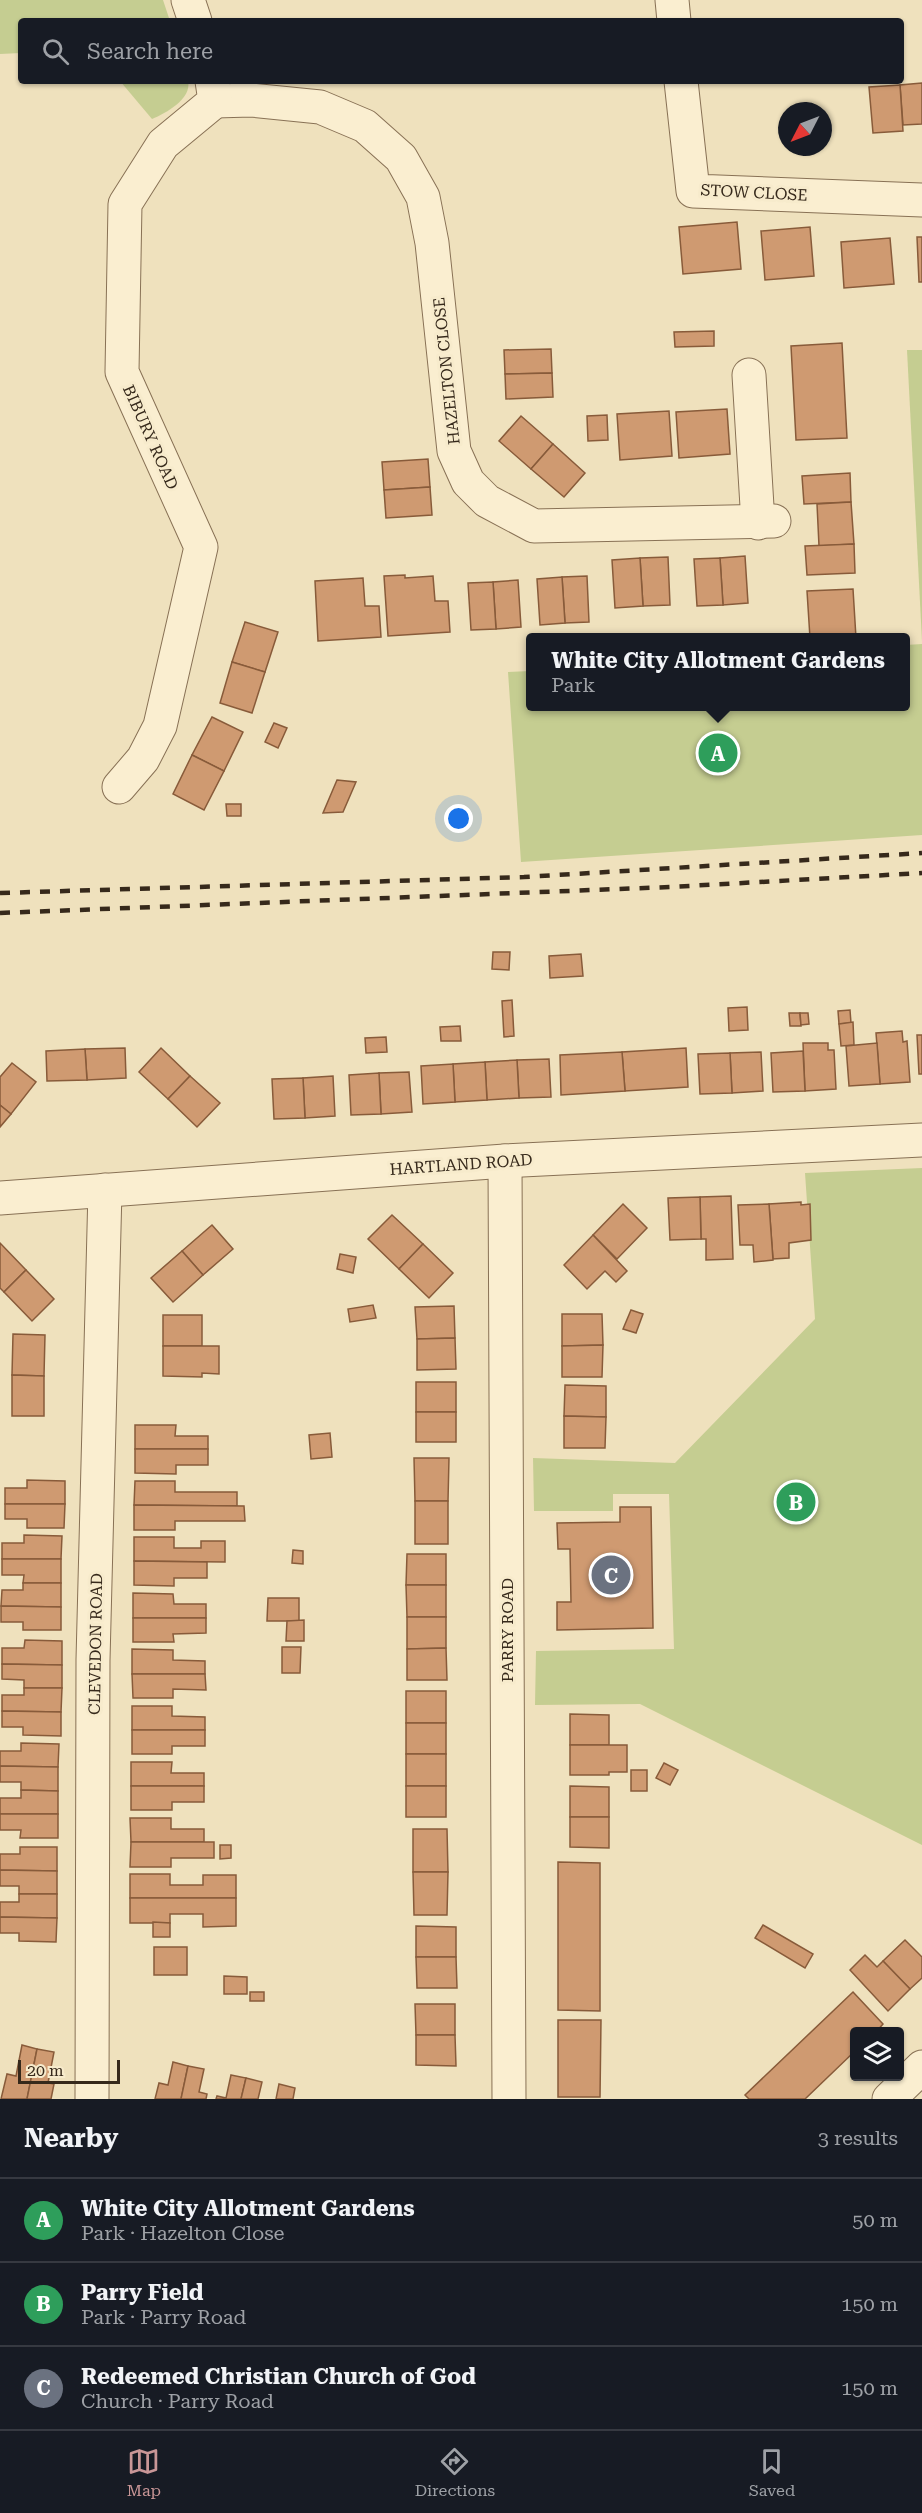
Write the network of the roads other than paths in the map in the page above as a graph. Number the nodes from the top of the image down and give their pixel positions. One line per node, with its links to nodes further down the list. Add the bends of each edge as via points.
1 (188, 0): 3 (street)
2 (672, 0): 4 (street)
3 (194, 18)
4 (674, 18)
5 (681, 84): 8 (street, STOW CLOSE, via 693,190)
6 (214, 91): 7 (street, BIBURY ROAD); 10 (street, BIBURY ROAD, via 163,144 125,204 122,372 201,547 160,726 143,759)
7 (275, 102): 9 (street, HAZELTON CLOSE, via 320,108 364,126 401,158 423,197 432,243 454,452 468,482 487,501 534,526 766,522)
8 (922, 200)
9 (749, 375)
10 (119, 787)
11 (922, 1140): 12 (street, HARTLAND ROAD)
12 (505, 1161): 13 (street, HARTLAND ROAD); 17 (street, PARRY ROAD)
13 (105, 1190): 14 (street, HARTLAND ROAD); 16 (street, CLEVEDON ROAD, via 93,1660)
14 (0, 1198)
15 (922, 2067): 18 (street)
16 (92, 2099)
17 (509, 2099)
18 (889, 2099)

